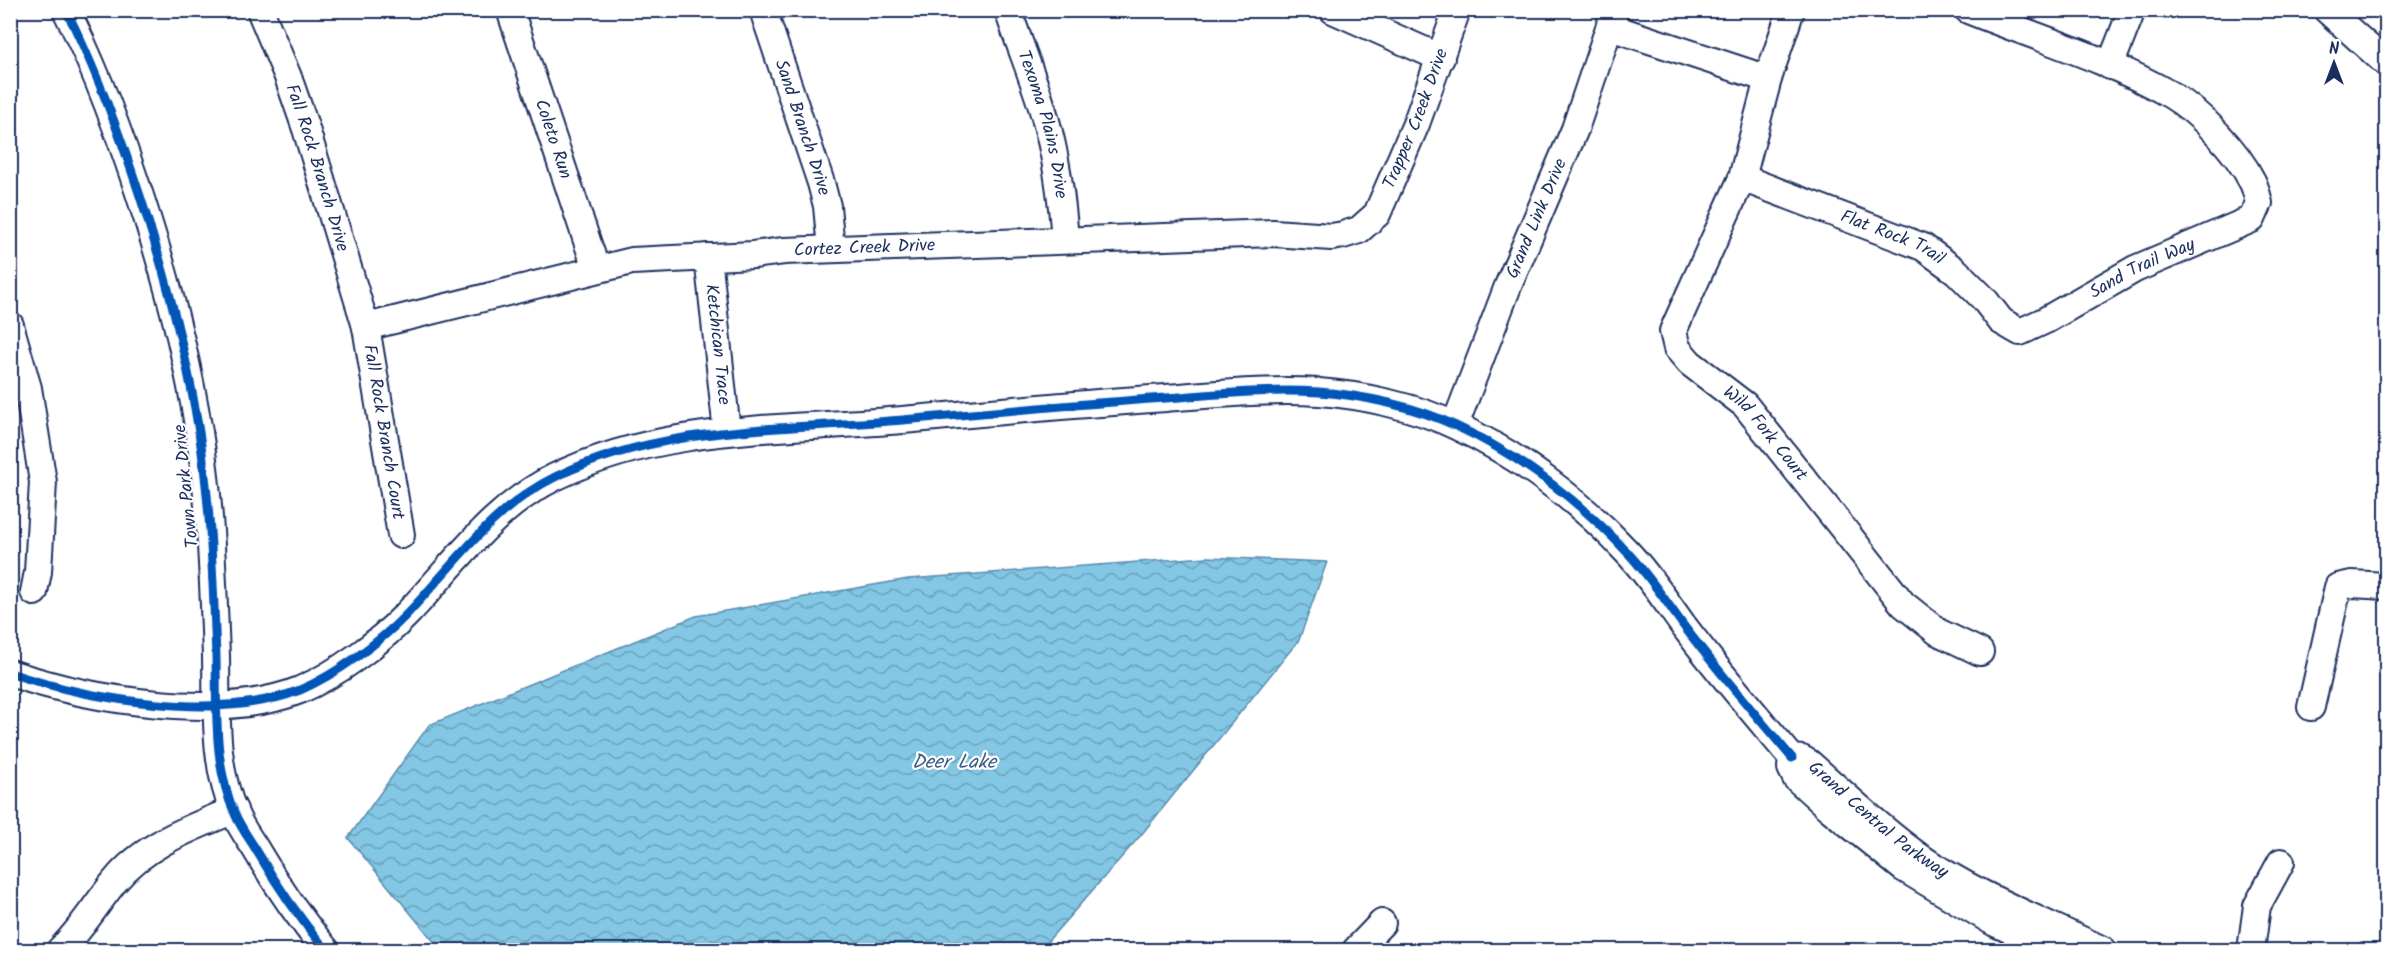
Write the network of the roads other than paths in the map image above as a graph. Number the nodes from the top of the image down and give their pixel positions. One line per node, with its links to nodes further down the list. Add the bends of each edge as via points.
1 (66, 10): 33 (street, Town Park Drive, via 102,84 171,293 199,433 207,501)
2 (260, 10): 24 (street, Fall Rock Branch Drive, via 306,129)
3 (510, 10): 22 (street, Coleto Run)
4 (763, 10): 20 (street, Sand Branch Drive, via 821,183)
5 (1008, 10): 19 (street, Texoma Plains Drive, via 1046,118)
6 (1333, 10): 13 (street)
7 (1457, 10): 13 (street, Trapper Creek Drive)
8 (1791, 10): 16 (street, Wild Fork Court)
9 (1968, 10): 15 (street)
10 (2133, 10): 15 (street)
11 (2327, 10): 14 (street)
12 (1612, 19): 16 (street); 26 (street, Grand Link Drive, via 1575,129 1508,286)
13 (1441, 58): 18 (street, Trapper Creek Drive, via 1383,204)
14 (2386, 63)
15 (2110, 66): 25 (street, Sand Trail Way, via 2172,96 2197,114 2230,148 2252,182 2259,203 2252,219 2135,269)
16 (1768, 79): 17 (street, Wild Fork Court)
17 (1742, 178): 25 (street, Flat Rock Trail, via 1923,246 1956,271 2001,321); 31 (street, Wild Fork Court, via 1673,331 1677,348 1690,363 1744,405 1903,604 1938,632)
18 (1368, 224): 19 (street, Cortez Creek Drive, via 1352,233 1332,237 1273,233)
19 (1065, 240): 20 (street, Cortez Creek Drive)
20 (831, 249): 21 (street, Cortez Creek Drive)
21 (708, 257): 22 (street, Cortez Creek Drive, via 632,261); 27 (street, Ketchican Trace)
22 (596, 268): 24 (street, Cortez Creek Drive)
23 (10, 326): 30 (street, via 28,388 43,482)
24 (366, 327): 28 (street, Fall Rock Branch Court)
25 (2020, 332)
26 (1455, 425): 27 (street, via 1375,400 1283,391); 38 (street, Grand Central Parkway, via 1528,467 1630,554 1715,666 1792,758 1809,763 1917,855)
27 (727, 432): 33 (street, via 647,443 598,457 549,479 510,503 405,617 340,670 297,691)
28 (401, 535)
29 (2386, 586): 34 (street, via 2338,586)
30 (34, 592)
31 (1980, 652)
32 (10, 673): 33 (street, via 116,698 197,708)
33 (218, 706): 35 (street, Town Park Drive, via 224,779)
34 (2311, 707)
35 (234, 810): 39 (street, via 163,842 138,858); 40 (street, Town Park Drive, via 297,915)
36 (2281, 862): 44 (street, via 2257,906)
37 (1382, 922): 41 (street)
38 (2026, 925): 42 (street, Grand Central Parkway); 43 (street, Grand Central Parkway)
39 (60, 951)
40 (326, 951)
41 (1356, 951)
42 (2055, 951)
43 (2103, 951)
44 (2251, 951)

